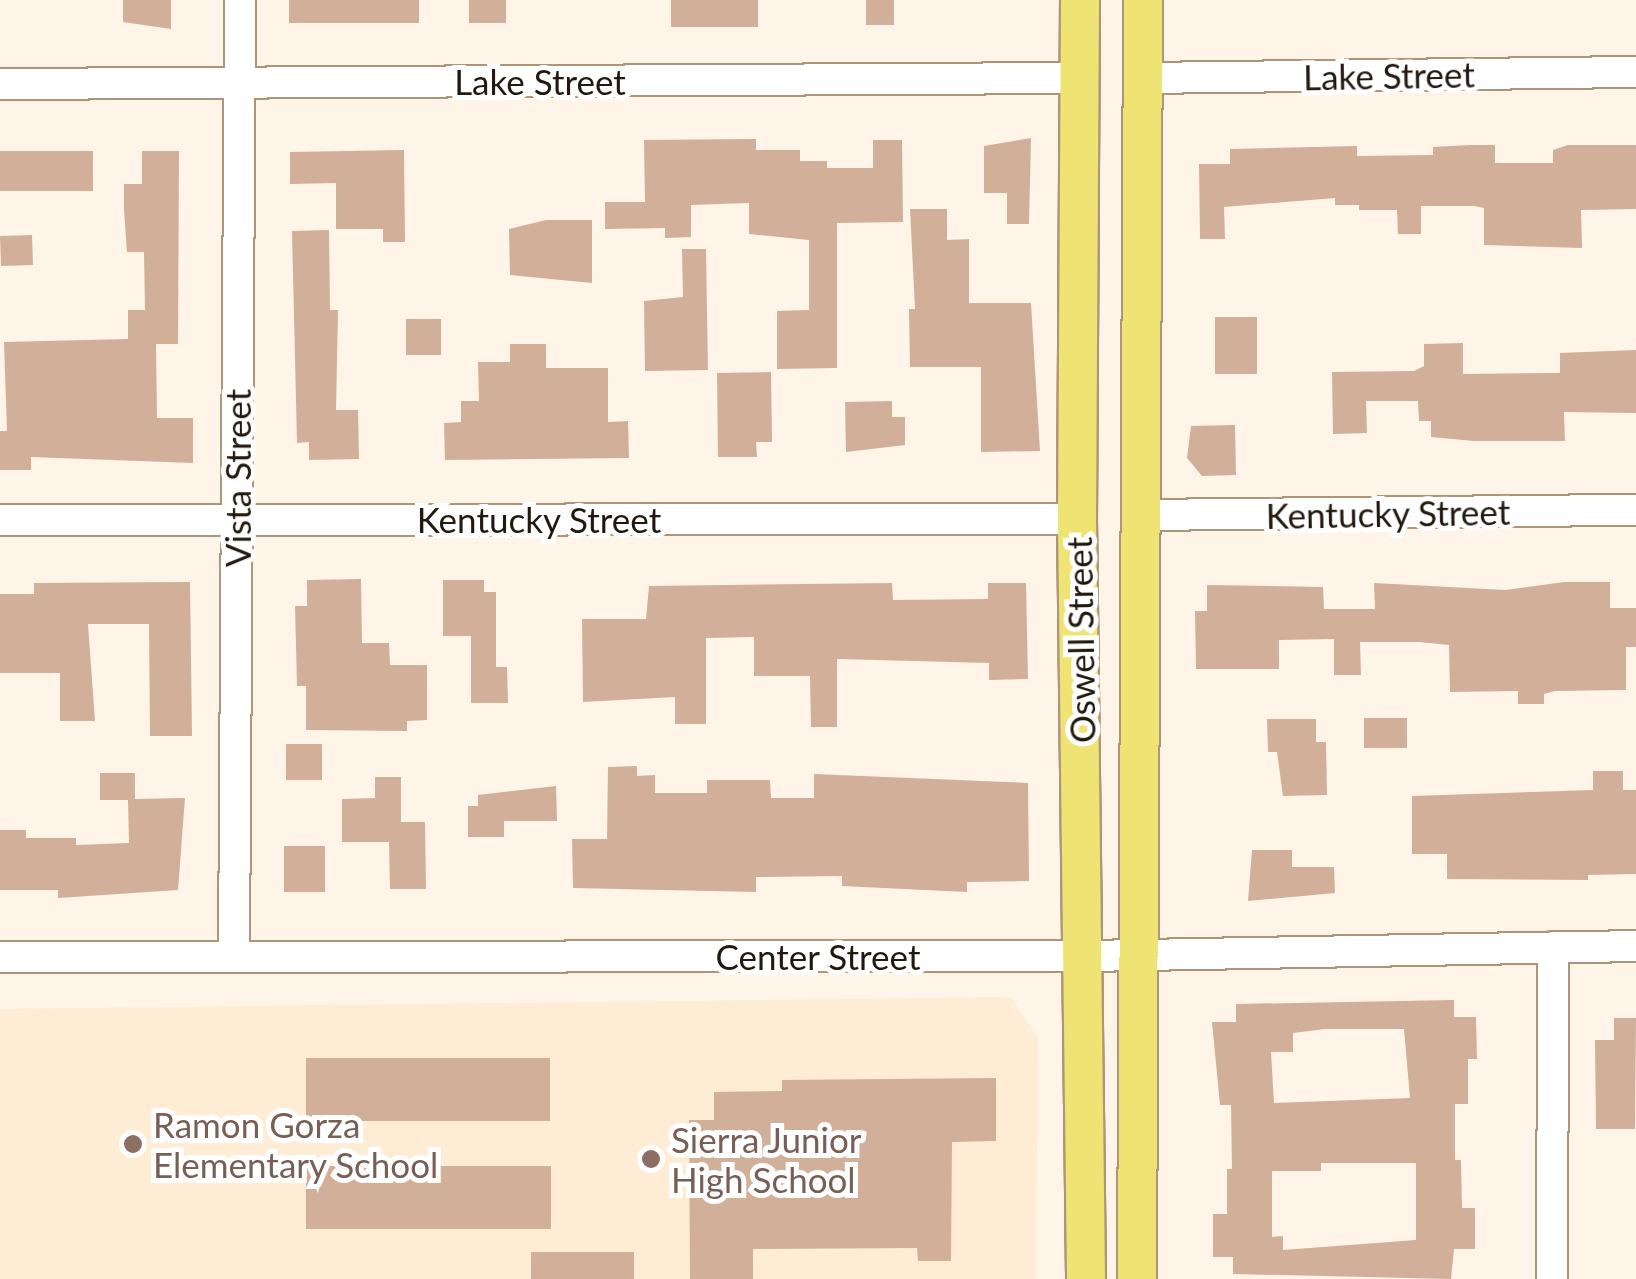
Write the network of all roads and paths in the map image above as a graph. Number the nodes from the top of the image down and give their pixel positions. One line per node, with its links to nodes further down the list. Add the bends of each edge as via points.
1 (240, 0): 7 (street, Vista Street)
2 (1080, 0): 5 (main road, Oswell Street)
3 (1143, 0): 6 (main road, Oswell Street)
4 (1636, 72): 6 (street, Lake Street)
5 (1080, 78): 7 (street, Lake Street); 12 (main road, Oswell Street)
6 (1142, 78): 10 (main road, Oswell Street)
7 (239, 82): 8 (street, Lake Street); 11 (street, Vista Street)
8 (0, 84)
9 (1636, 510): 10 (street, Kentucky Street)
10 (1141, 516): 16 (main road, Oswell Street)
11 (237, 519): 12 (street, Kentucky Street); 13 (street, Kentucky Street); 17 (street, Vista Street)
12 (1078, 519): 18 (main road, Oswell Street)
13 (0, 520)
14 (1636, 946): 15 (street, Center Street)
15 (1553, 947): 16 (street, Center Street); 22 (street)
16 (1139, 952): 18 (street, Center Street); 21 (main road, Oswell Street)
17 (234, 956): 18 (street, Center Street); 19 (street, Center Street)
18 (1087, 956): 20 (main road, Oswell Street)
19 (0, 957)
20 (1086, 1279)
21 (1138, 1279)
22 (1552, 1279)

